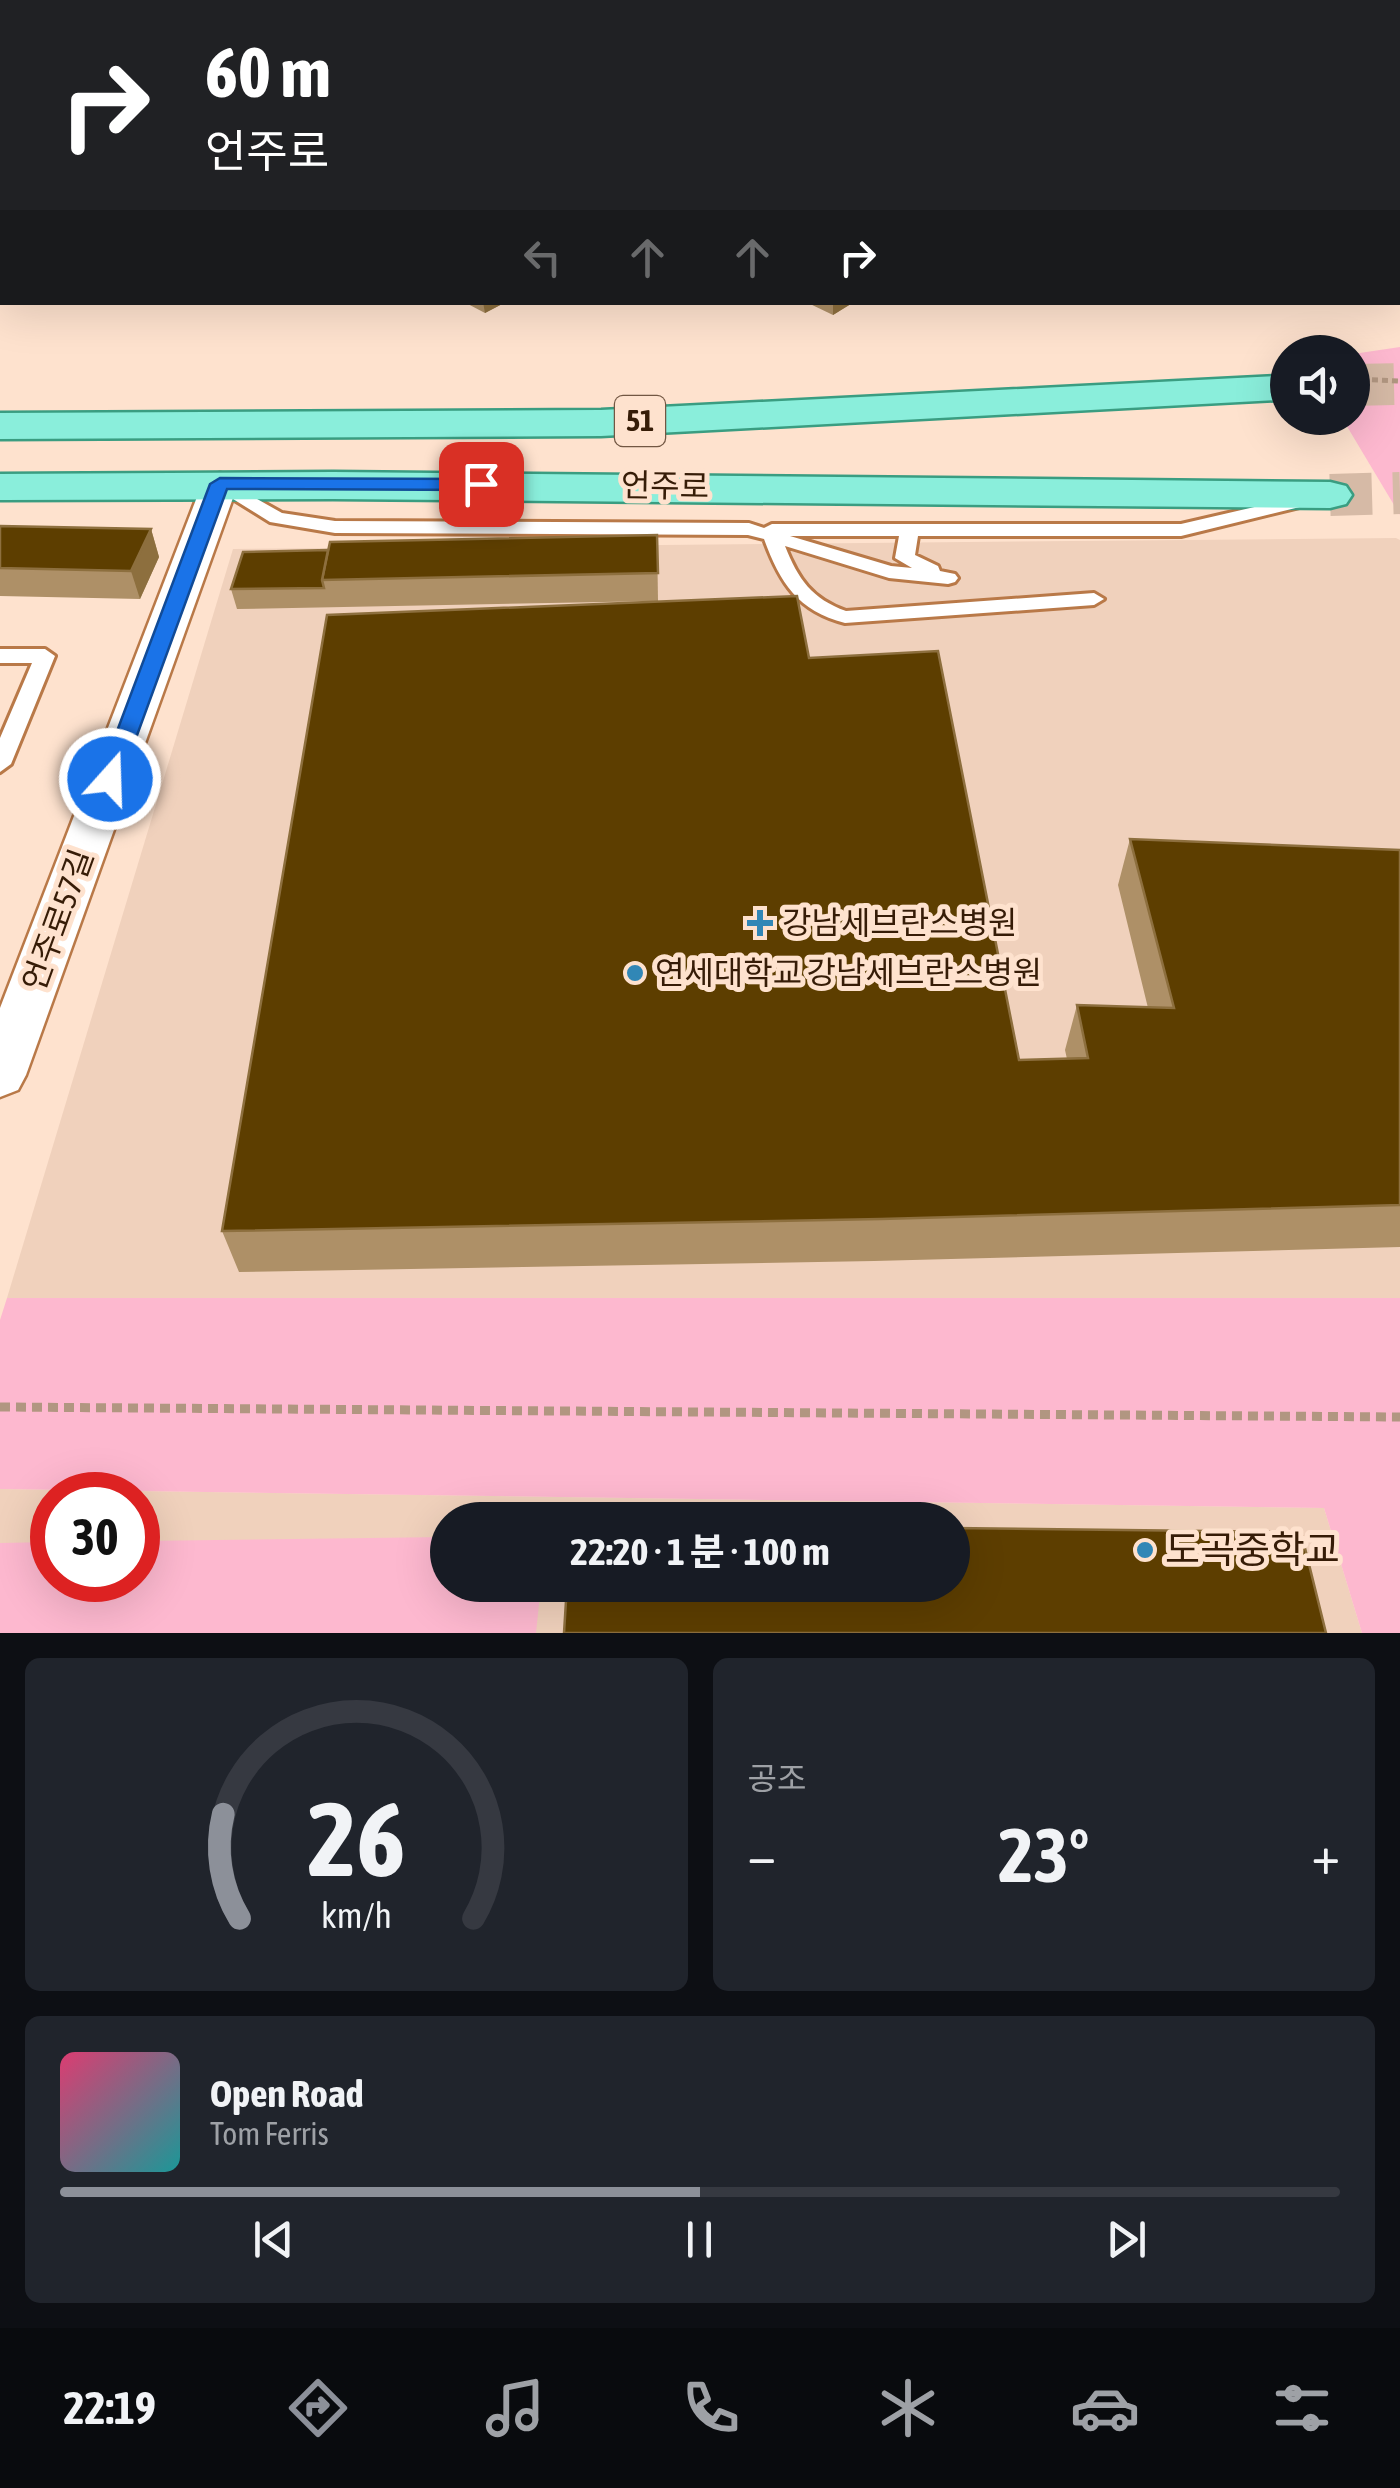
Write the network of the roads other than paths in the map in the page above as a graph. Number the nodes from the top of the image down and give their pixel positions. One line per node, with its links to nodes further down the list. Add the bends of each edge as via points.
1 (1270, 388): 2 (main road, 언주로 / 51, via 601,423)
2 (0, 426)
3 (220, 484): 4 (main road, 언주로 / 51); 5 (main road, 언주로 / 51); 6 (lane, via 278,518 335,527); 12 (street, 언주로57길)
4 (0, 487)
5 (1330, 495): 7 (lane, via 1181,530)
6 (749, 530): 7 (lane); 8 (lane)
7 (909, 530): 8 (lane, via 905,558 948,578 890,572)
8 (772, 537): 9 (lane, via 789,582 816,609 844,617)
9 (1094, 599)
10 (0, 656): 11 (lane, via 45,656)
11 (0, 764)
12 (0, 1075)

